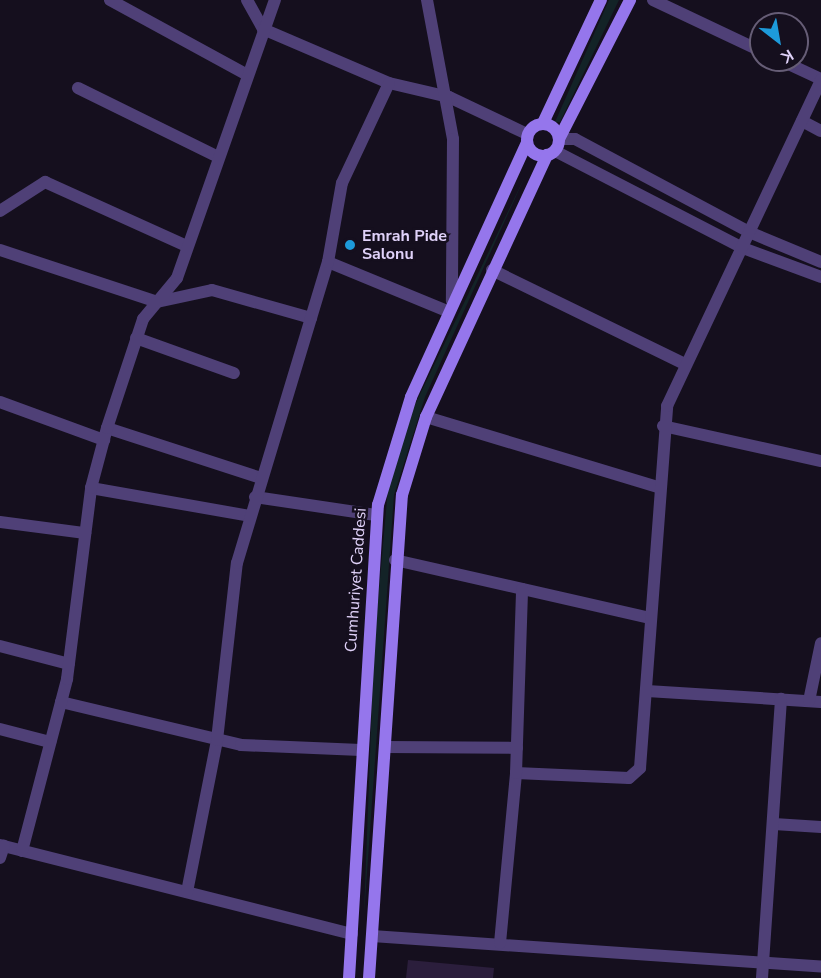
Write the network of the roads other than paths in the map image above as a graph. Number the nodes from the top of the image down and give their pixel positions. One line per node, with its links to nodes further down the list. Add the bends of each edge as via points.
1 (110, 0): 13 (street)
2 (247, 0): 10 (street)
3 (275, 0): 10 (street)
4 (427, 0): 9 (street)
5 (436, 0): 9 (street)
6 (601, 0): 19 (main road)
7 (630, 0): 22 (main road)
8 (652, 0): 11 (street)
9 (429, 14): 17 (street)
10 (263, 29): 13 (street); 15 (street)
11 (749, 45)
12 (805, 72): 14 (street)
13 (246, 74): 23 (street)
14 (821, 80): 18 (street)
15 (389, 82): 17 (street); 29 (street, via 342,183)
16 (78, 88): 23 (street)
17 (449, 97): 21 (street); 34 (street)
18 (802, 121): 20 (street); 25 (street)
19 (543, 123): 21 (main road); 22 (main road)
20 (821, 131)
21 (527, 139): 22 (main road, via 534,153); 34 (main road, Cumhuriyet Caddesi)
22 (554, 148): 25 (street, via 575,140); 27 (street); 31 (main road)
23 (218, 157): 26 (street)
24 (0, 212): 26 (street, via 45,182)
25 (749, 232): 27 (street); 30 (street)
26 (188, 246): 33 (street, via 177,278)
27 (743, 248): 32 (street); 37 (street)
28 (0, 250): 33 (street)
29 (328, 262): 34 (street); 35 (street)
30 (821, 262)
31 (492, 270): 37 (street); 40 (main road)
32 (821, 278)
33 (157, 302): 35 (street, via 212,290); 36 (street)
34 (449, 306): 48 (main road, Cumhuriyet Caddesi, via 399,426)
35 (311, 318): 44 (street)
36 (136, 338): 38 (street); 42 (street)
37 (685, 364): 41 (street)
38 (234, 373)
39 (0, 402): 42 (street)
40 (426, 417): 45 (street); 52 (main road, via 402,495)
41 (663, 426): 43 (street); 45 (street)
42 (105, 434): 44 (street); 46 (street)
43 (821, 462)
44 (261, 478): 47 (street)
45 (658, 486): 54 (street)
46 (92, 488): 49 (street); 51 (street)
47 (255, 497): 48 (street); 49 (street)
48 (376, 515): 67 (main road, Cumhuriyet Caddesi)
49 (250, 516): 63 (street, via 237,563)
50 (0, 522): 51 (street)
51 (85, 533): 57 (street)
52 (395, 560): 53 (street); 65 (main road)
53 (522, 589): 54 (street); 66 (street)
54 (651, 618): 58 (street)
55 (821, 643): 60 (street)
56 (0, 646): 57 (street)
57 (69, 664): 61 (street)
58 (647, 691): 59 (street); 68 (street, via 644,757 635,774)
59 (781, 699): 60 (street); 69 (street)
60 (815, 701)
61 (61, 702): 63 (street); 64 (street)
62 (0, 729): 64 (street)
63 (217, 740): 67 (street); 73 (street)
64 (50, 742): 72 (street)
65 (385, 747): 66 (street); 75 (main road)
66 (517, 748): 68 (street)
67 (361, 750): 74 (main road, Cumhuriyet Caddesi)
68 (516, 773): 76 (street)
69 (774, 825): 70 (street); 77 (street)
70 (821, 827)
71 (1, 850): 72 (street)
72 (22, 851): 73 (street)
73 (187, 892): 74 (street)
74 (352, 934): 75 (main road); 79 (main road, Cumhuriyet Caddesi)
75 (372, 936): 76 (street); 80 (main road)
76 (500, 943): 77 (street)
77 (763, 963): 78 (street); 81 (street)
78 (821, 967)
79 (349, 978)
80 (369, 978)
81 (762, 978)

